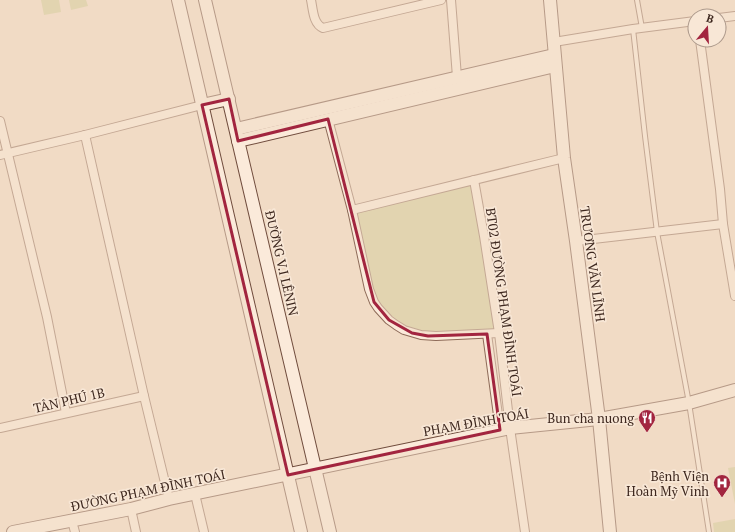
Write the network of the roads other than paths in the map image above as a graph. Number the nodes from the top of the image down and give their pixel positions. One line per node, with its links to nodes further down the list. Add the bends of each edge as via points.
1 (178, 0): 16 (street)
2 (205, 0): 15 (street, ĐƯỜNG V.I LÊNIN)
3 (311, 0): 4 (street, via 316,21 324,28)
4 (441, 0)
5 (451, 0): 14 (street)
6 (550, 0): 11 (street, TRƯƠNG VĂN LĨNH)
7 (637, 0): 9 (lane)
8 (687, 22): 9 (street)
9 (642, 28): 10 (street)
10 (633, 29): 11 (street); 27 (lane)
11 (554, 42): 13 (street, TRƯƠNG VĂN LĨNH)
12 (701, 48): 26 (street)
13 (555, 61): 14 (street); 17 (street); 23 (street, TRƯƠNG VĂN LĨNH)
14 (457, 77): 19 (street)
15 (229, 99): 16 (street); 19 (street, ĐƯỜNG V.I LÊNIN)
16 (202, 105): 20 (street); 40 (street)
17 (328, 119): 21 (street); 25 (street)
18 (0, 121): 22 (street)
19 (236, 129): 21 (street, ĐƯỜNG V.I LÊNIN)
20 (85, 135): 22 (street); 33 (street)
21 (238, 141): 39 (street, ĐƯỜNG V.I LÊNIN)
22 (4, 154): 35 (street, via 47,317)
23 (564, 158): 24 (street); 28 (street, TRƯƠNG VĂN LĨNH)
24 (474, 180): 25 (street); 30 (street, BT02 ĐƯỜNG PHẠM ĐÌNH TOÁI)
25 (352, 210): 31 (street, via 371,296 389,320 404,330 420,335)
26 (724, 224): 27 (street); 29 (street)
27 (657, 232): 28 (street); 34 (lane)
28 (576, 241): 36 (street, TRƯƠNG VĂN LĨNH)
29 (735, 296)
30 (498, 333): 31 (street); 38 (street, BT02 ĐƯỜNG PHẠM ĐÌNH TOÁI)
31 (486, 334): 38 (street, BT02 ĐƯỜNG PHẠM ĐÌNH TOÁI)
32 (735, 390): 34 (street, PHẠM ĐÌNH TOÁI)
33 (144, 396): 35 (street, TÂN PHÚ 1B); 42 (street)
34 (689, 403): 36 (street, PHẠM ĐÌNH TOÁI); 52 (lane)
35 (66, 413): 37 (street, TÂN PHÚ 1B)
36 (599, 419): 38 (street, PHẠM ĐÌNH TOÁI); 51 (street, TRƯƠNG VĂN LĨNH)
37 (0, 428)
38 (505, 428): 39 (street, PHẠM ĐÌNH TOÁI); 50 (street)
39 (316, 469): 40 (street, PHẠM ĐÌNH TOÁI); 49 (street, ĐƯỜNG V.I LÊNIN)
40 (288, 475): 41 (street, ĐƯỜNG PHẠM ĐÌNH TOÁI); 48 (street)
41 (195, 494): 42 (street, ĐƯỜNG PHẠM ĐÌNH TOÁI); 47 (street)
42 (169, 499): 43 (street, ĐƯỜNG PHẠM ĐÌNH TOÁI)
43 (131, 509): 44 (street, ĐƯỜNG PHẠM ĐÌNH TOÁI); 46 (street)
44 (74, 526): 45 (street, ĐƯỜNG PHẠM ĐÌNH TOÁI)
45 (13, 532)
46 (136, 532)
47 (204, 532)
48 (300, 532)
49 (330, 532)
50 (526, 532)
51 (610, 532)
52 (709, 532)

